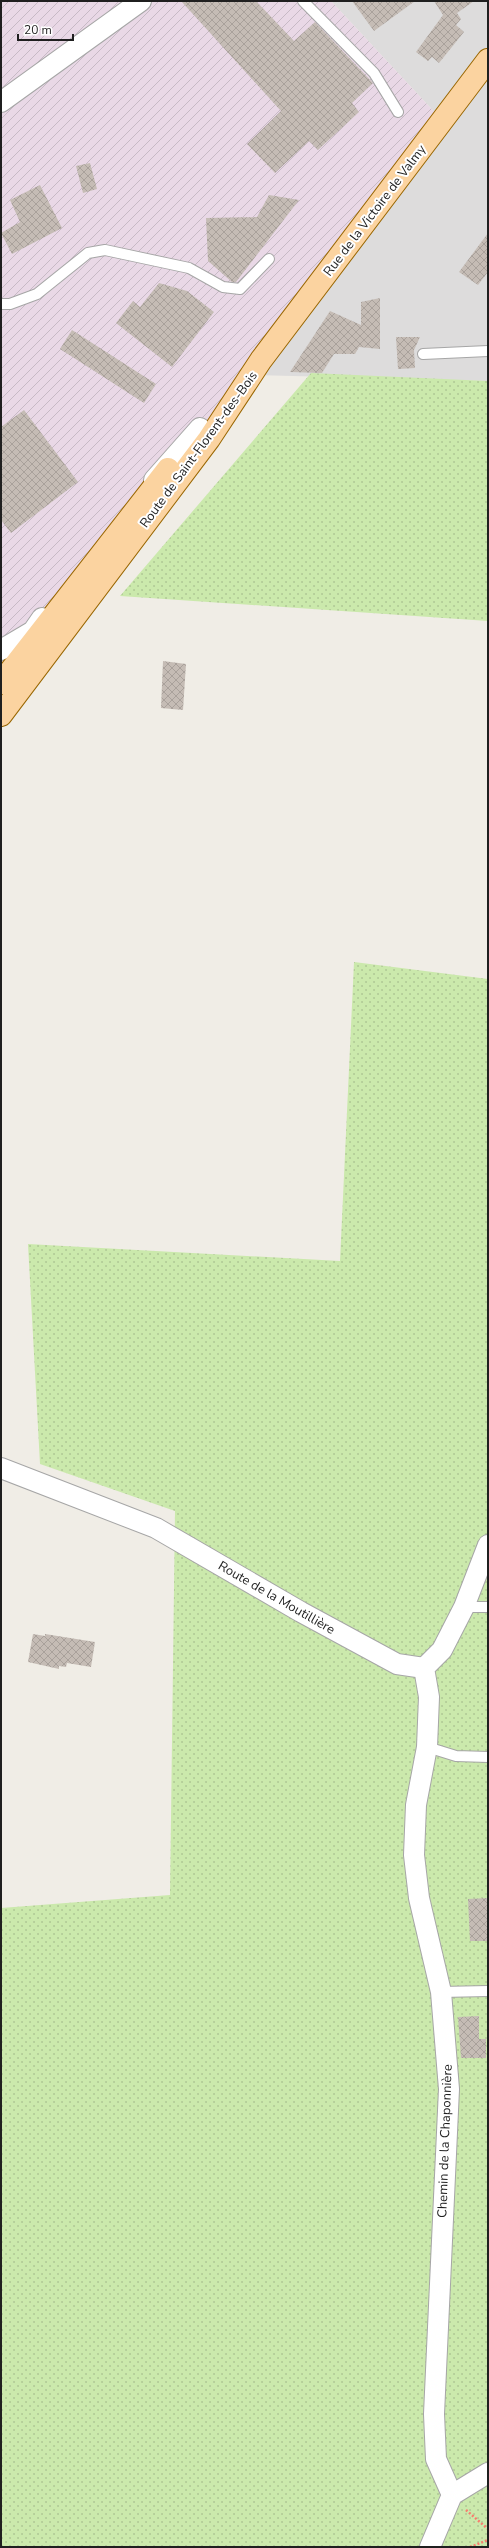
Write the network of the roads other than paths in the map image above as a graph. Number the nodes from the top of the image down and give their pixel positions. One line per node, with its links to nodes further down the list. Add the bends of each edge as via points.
1 (141, 1): 4 (street)
2 (303, 1): 5 (lane, via 374,73)
3 (488, 60): 10 (main road, Rue de la Victoire de Valmy)
4 (1, 102)
5 (398, 112)
6 (269, 259): 7 (lane, via 240,289 223,287 189,268 105,250 88,253 37,294 10,304)
7 (1, 304)
8 (488, 351): 9 (lane)
9 (423, 354)
10 (261, 360): 11 (main road, Route de Saint-Florent-des-Bois); 14 (main road, Route de Saint-Florent-des-Bois, via 209,439)
11 (200, 428): 12 (street, via 74,573 32,631); 13 (main road, Route de Saint-Florent-des-Bois)
12 (1, 650)
13 (1, 682)
14 (26, 682): 15 (street); 16 (main road, Route de Saint-Florent-des-Bois)
15 (1, 702)
16 (1, 715)
17 (1, 1468): 21 (street, Route de la Moutillière, via 156,1528 397,1664)
18 (488, 1545): 19 (street)
19 (464, 1607): 20 (lane); 21 (street, via 442,1650)
20 (488, 1607)
21 (424, 1668): 22 (street, Chemin de la Chaponnière, via 429,1696)
22 (428, 1747): 23 (lane, via 456,1756); 25 (street, Chemin de la Chaponnière, via 416,1805 414,1855 419,1898)
23 (488, 1757)
24 (488, 1991): 25 (lane)
25 (441, 1992): 27 (street, Chemin de la Chaponnière, via 446,2032 448,2089 434,2414 436,2459)
26 (488, 2473): 27 (street)
27 (452, 2496): 28 (street)
28 (430, 2547)

